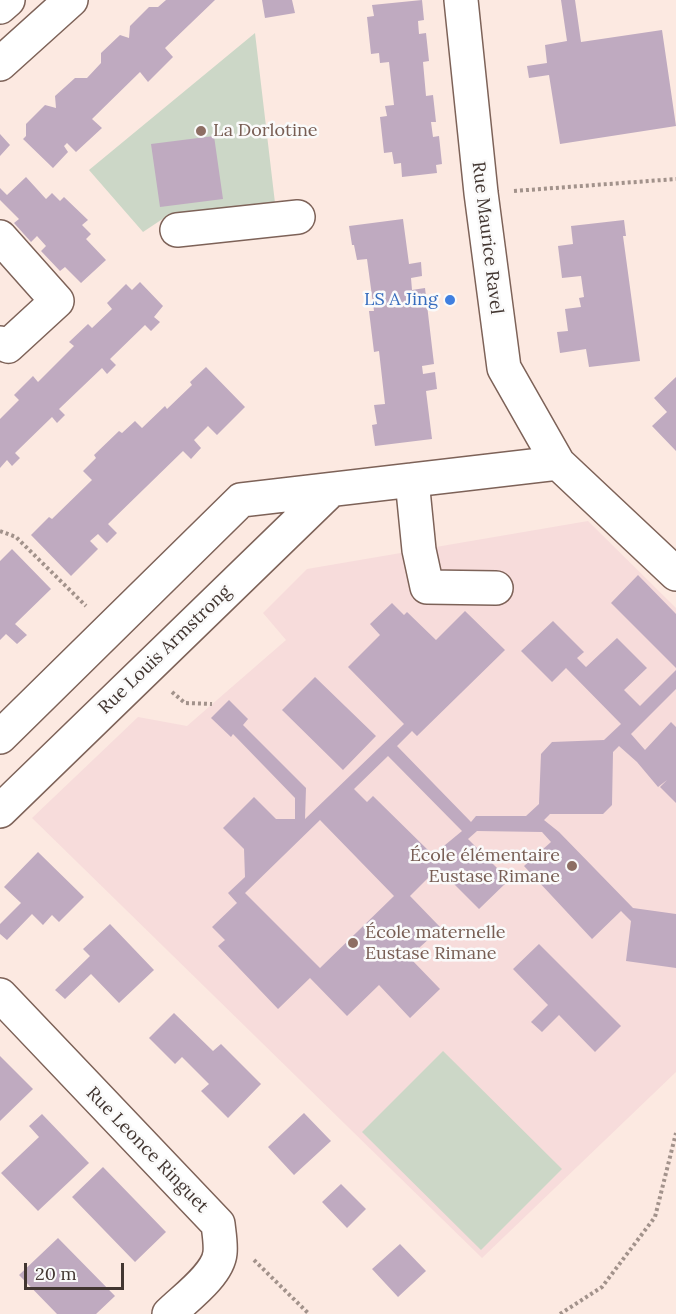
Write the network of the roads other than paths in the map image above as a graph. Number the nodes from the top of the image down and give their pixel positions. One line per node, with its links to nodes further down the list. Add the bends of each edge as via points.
1 (8, 0): 4 (street)
2 (71, 0): 5 (street)
3 (461, 0): 10 (street, Rue Maurice Ravel, via 504,369)
4 (0, 7)
5 (0, 64)
6 (298, 217): 7 (street)
7 (177, 230)
8 (0, 237): 9 (street, via 57,301 8,346)
9 (0, 343)
10 (558, 463): 11 (street); 13 (street)
11 (412, 480): 12 (street); 14 (street, via 427,587)
12 (331, 490): 15 (street, via 241,500); 16 (street, Rue Louis Armstrong)
13 (676, 574)
14 (496, 588)
15 (0, 737)
16 (0, 811)
17 (0, 995): 18 (street, Rue Leonce Ringuet, via 218,1224 217,1264)
18 (169, 1314)

